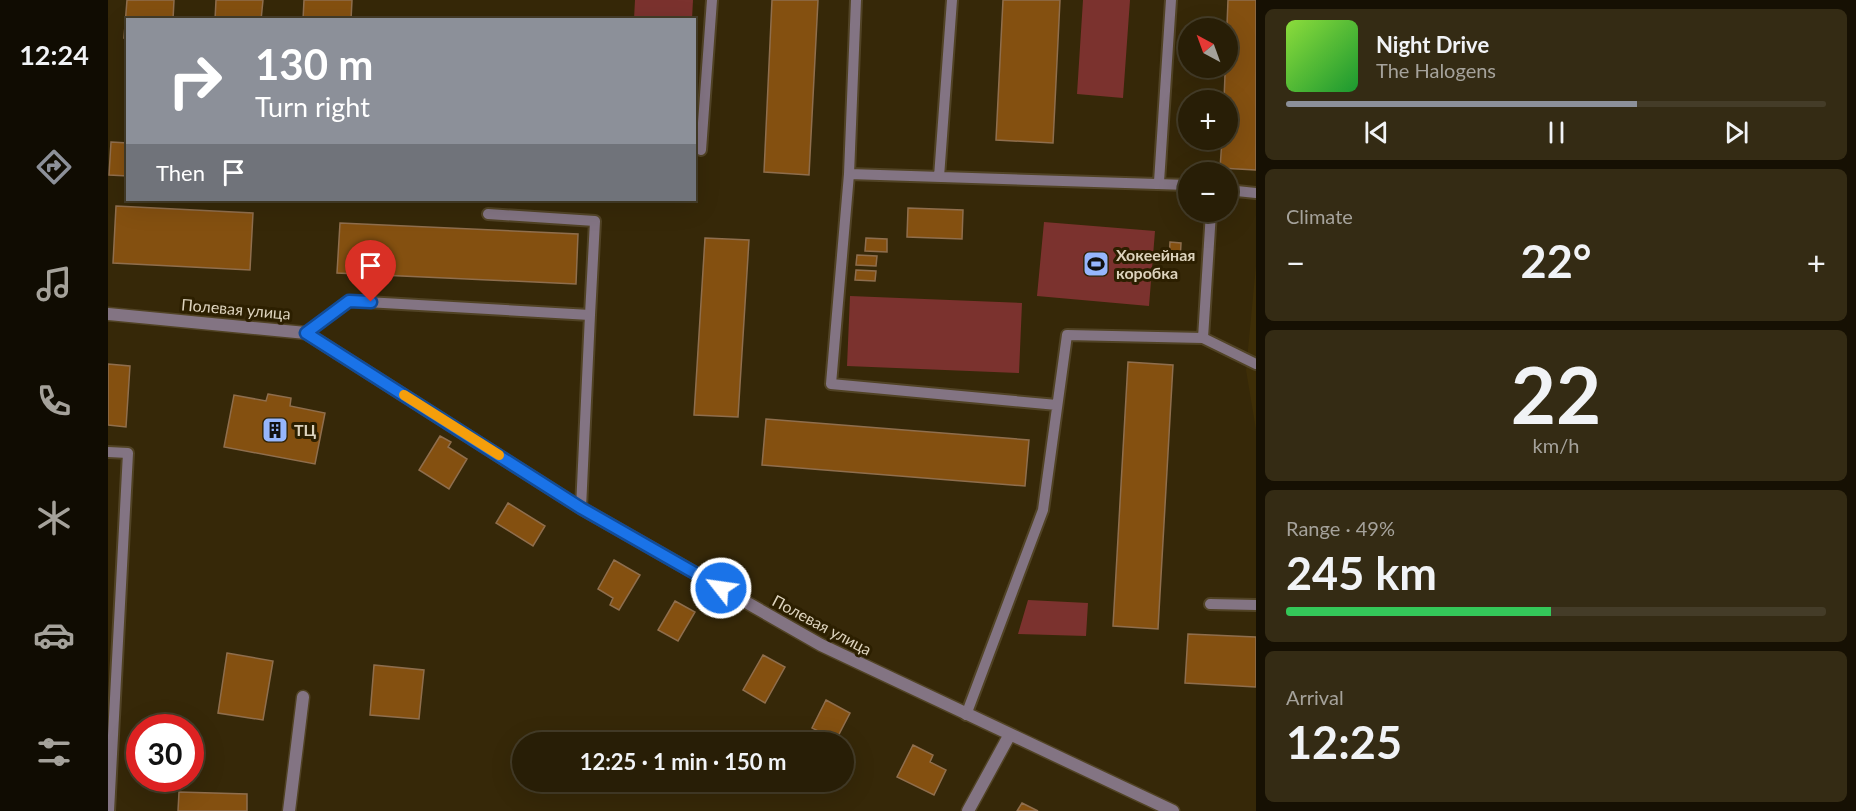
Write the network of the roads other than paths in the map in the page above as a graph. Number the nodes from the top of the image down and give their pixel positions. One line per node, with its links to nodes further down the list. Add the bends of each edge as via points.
1 (712, 0): 5 (lane)
2 (856, 0): 6 (lane)
3 (952, 0): 7 (lane)
4 (1172, 0): 8 (lane)
5 (701, 150)
6 (849, 174): 7 (lane); 19 (lane, via 831,384)
7 (939, 177): 8 (lane)
8 (1159, 182): 9 (lane)
9 (1178, 184)
10 (1238, 191): 11 (lane)
11 (1256, 193)
12 (488, 214): 15 (lane, via 595,221)
13 (1210, 222): 17 (lane)
14 (108, 314): 16 (street, Полевая улица)
15 (590, 315): 16 (lane, via 349,301); 21 (lane)
16 (306, 333): 21 (street, Полевая улица)
17 (1203, 338): 18 (lane); 19 (lane, via 1067,335)
18 (1256, 364)
19 (1057, 405): 25 (lane, via 1042,510)
20 (108, 452): 27 (lane, via 128,453)
21 (581, 508): 25 (street, Полевая улица, via 821,645)
22 (1210, 604): 23 (lane)
23 (1256, 605)
24 (303, 697): 28 (street)
25 (966, 715): 26 (street, Полевая улица)
26 (1010, 736): 29 (street); 30 (street, Полевая улица)
27 (109, 811)
28 (289, 811)
29 (968, 811)
30 (1173, 811)

